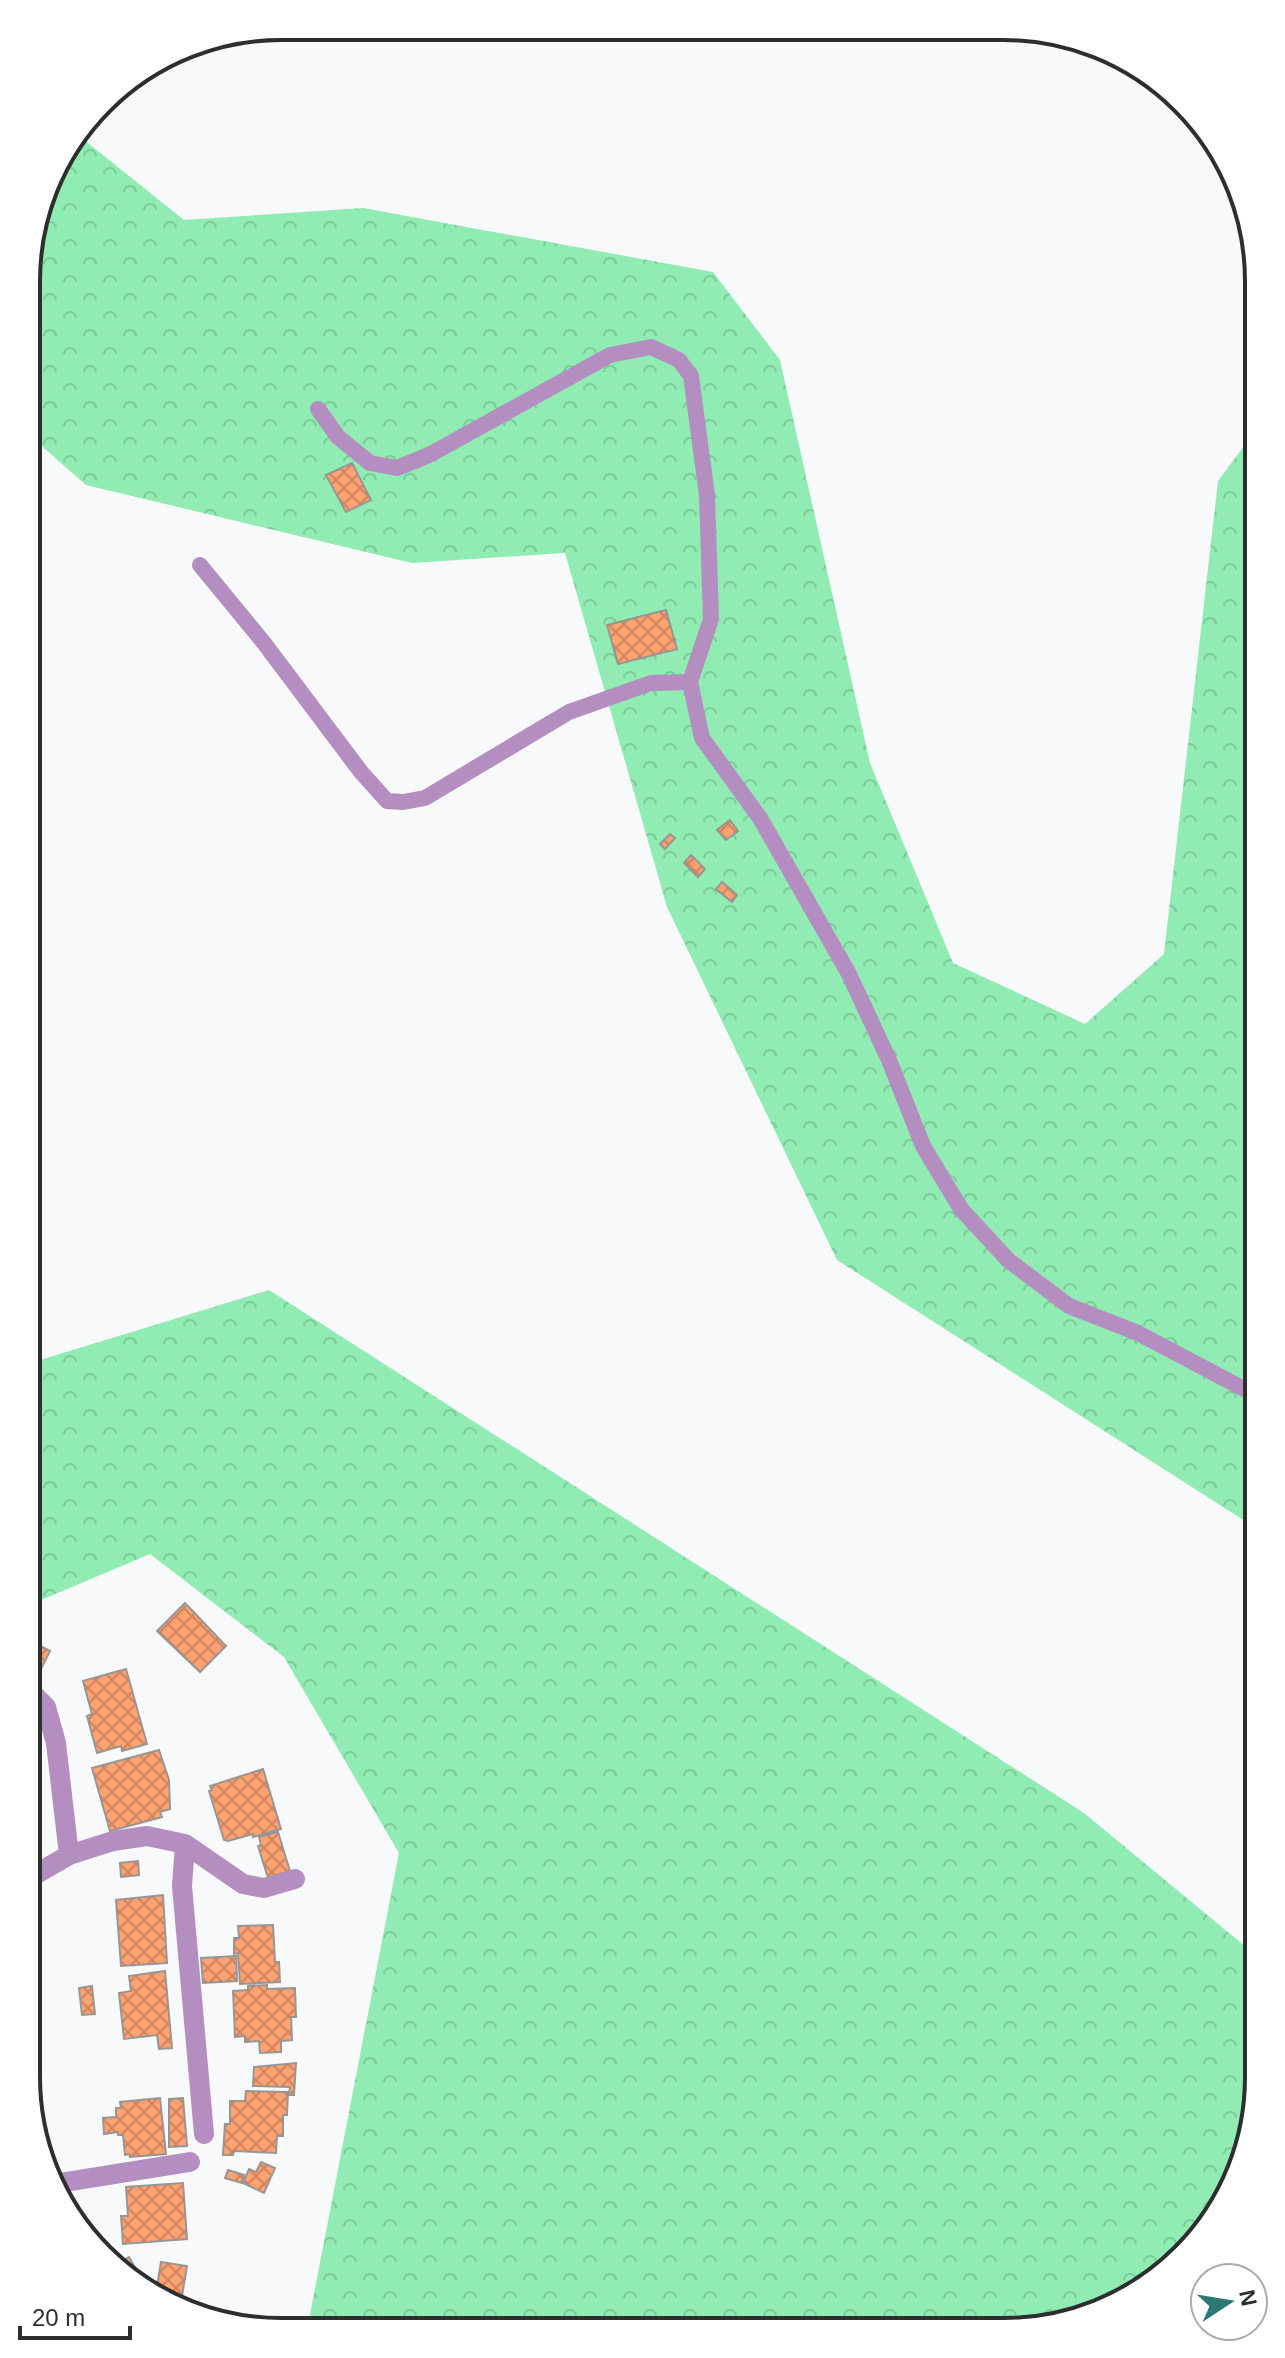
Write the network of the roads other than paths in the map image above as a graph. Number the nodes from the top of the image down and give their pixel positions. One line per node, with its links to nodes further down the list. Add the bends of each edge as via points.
1 (318, 409): 3 (lane, via 338,437 370,463 397,468 610,355 651,347 679,360 691,376 707,495 711,619)
2 (200, 565): 3 (lane, via 387,801 425,798 569,712 651,683)
3 (690, 682): 4 (lane, via 702,738 760,818 849,974 923,1146 961,1209 1008,1260 1069,1306 1138,1333)
4 (1244, 1389)
5 (40, 1701): 7 (street, via 56,1743)
6 (185, 1844): 7 (street, via 147,1836); 9 (street, via 243,1884 264,1888); 10 (street, via 182,1886)
7 (69, 1855): 8 (street)
8 (40, 1872)
9 (295, 1879)
10 (204, 2134)
11 (190, 2162): 12 (street)
12 (64, 2182)

